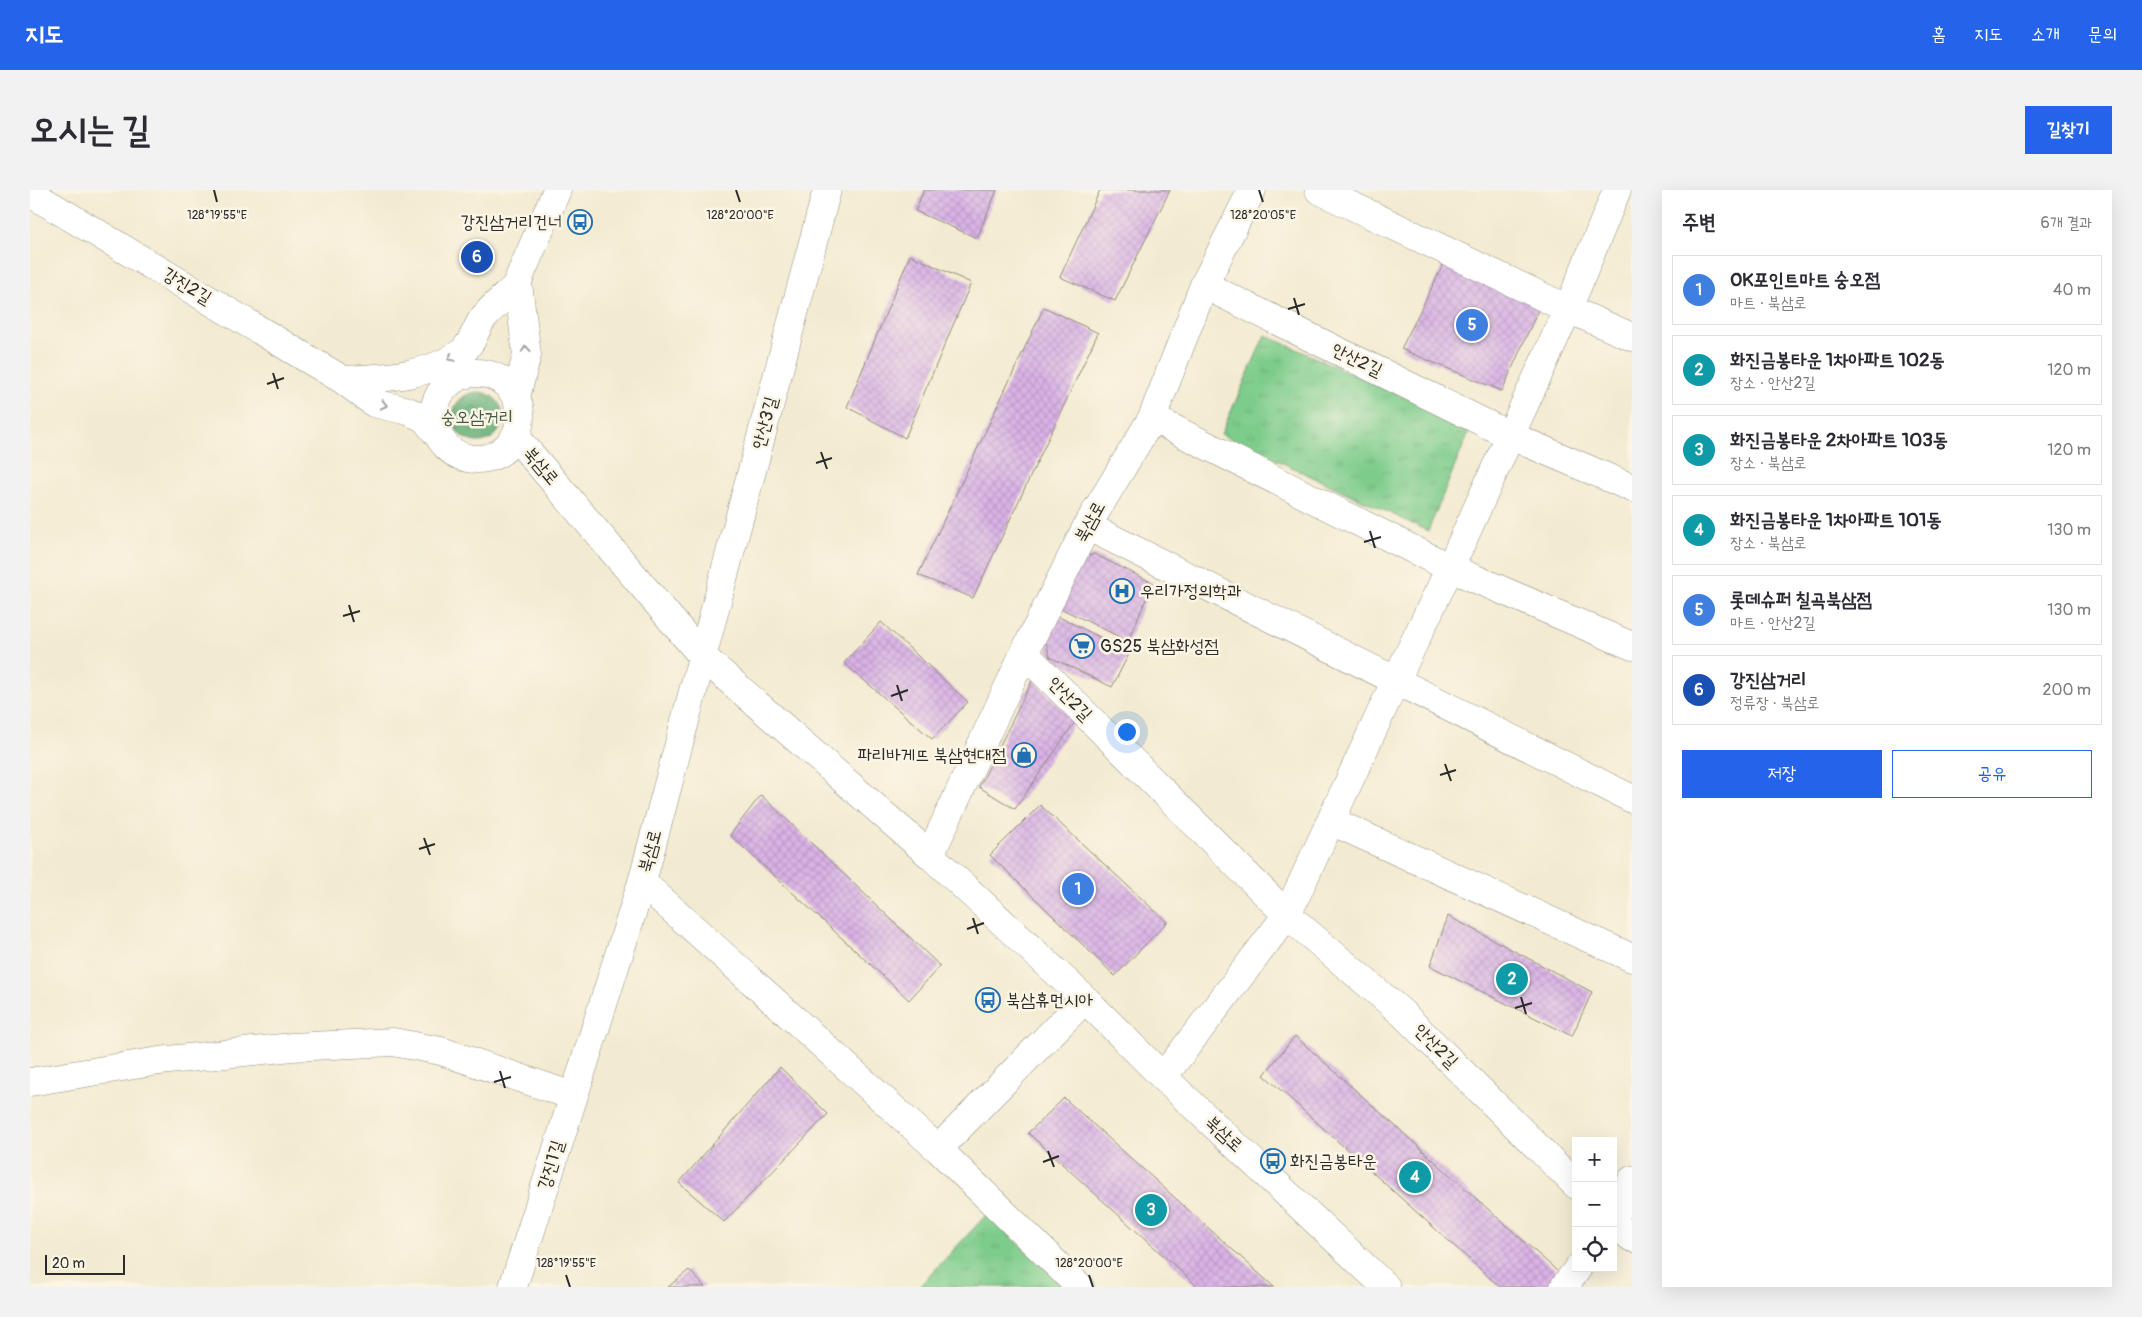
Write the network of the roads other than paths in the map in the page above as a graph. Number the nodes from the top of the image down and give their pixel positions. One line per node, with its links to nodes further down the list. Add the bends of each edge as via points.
1 (828, 190): 26 (street, 안산3길)
2 (1252, 190): 8 (street, 북삼로)
3 (1319, 190): 9 (street)
4 (1617, 190): 9 (street)
5 (30, 193): 12 (street, 강진2길)
6 (554, 193): 7 (street)
7 (518, 284): 11 (street, via 485,351); 12 (street, one-way to 12, via 483,318 473,339 462,351 446,361 387,378); 14 (street, one-way to 7, via 527,355)
8 (1204, 285): 15 (street, 북삼로); 17 (street, 안산2길)
9 (1568, 309): 10 (street); 17 (street)
10 (1632, 337)
11 (470, 373): 13 (street); 14 (street, via 484,373 497,378)
12 (343, 380): 13 (street, via 424,391); 16 (street, 강진2길, one-way to 16, via 374,403 424,418)
13 (446, 385): 16 (street, via 434,409)
14 (516, 397): 18 (street, via 520,409)
15 (1152, 418): 22 (street, 북삼로); 23 (street)
16 (438, 435): 19 (street, via 456,454)
17 (1509, 435): 21 (street, 안산2길); 23 (street)
18 (515, 436): 19 (street, via 508,446); 20 (street, 북삼로)
19 (484, 458): 20 (street, via 535,471)
20 (559, 488): 26 (street, 북삼로)
21 (1632, 488)
22 (1087, 526): 25 (street, 북삼로); 27 (street)
23 (1450, 568): 24 (street); 27 (street)
24 (1632, 646)
25 (1024, 653): 30 (street, 북삼로); 32 (street, 안산2길)
26 (703, 657): 30 (street, 북삼로); 31 (street, 북삼로)
27 (1396, 680): 28 (street); 29 (street)
28 (1632, 800)
29 (1331, 821): 32 (street); 33 (street)
30 (930, 855): 34 (street, 북삼로)
31 (642, 882): 35 (street, 북삼로); 39 (street)
32 (1287, 915): 36 (street); 41 (street, 안산2길, via 1402,1012)
33 (1632, 958)
34 (1085, 999): 36 (street, 북삼로); 39 (street)
35 (592, 1044): 38 (street, 강진1길)
36 (1163, 1077): 48 (street, 북삼로)
37 (30, 1082): 38 (street, via 159,1061 292,1047 393,1042 441,1051)
38 (572, 1096): 46 (street, 강진1길)
39 (938, 1149): 47 (street)
40 (1632, 1180): 42 (street)
41 (1573, 1182)
42 (1617, 1212)
43 (1617, 1225): 44 (street)
44 (1632, 1238)
45 (1575, 1272): 49 (street)
46 (513, 1287)
47 (1080, 1287)
48 (1386, 1287)
49 (1564, 1287)

